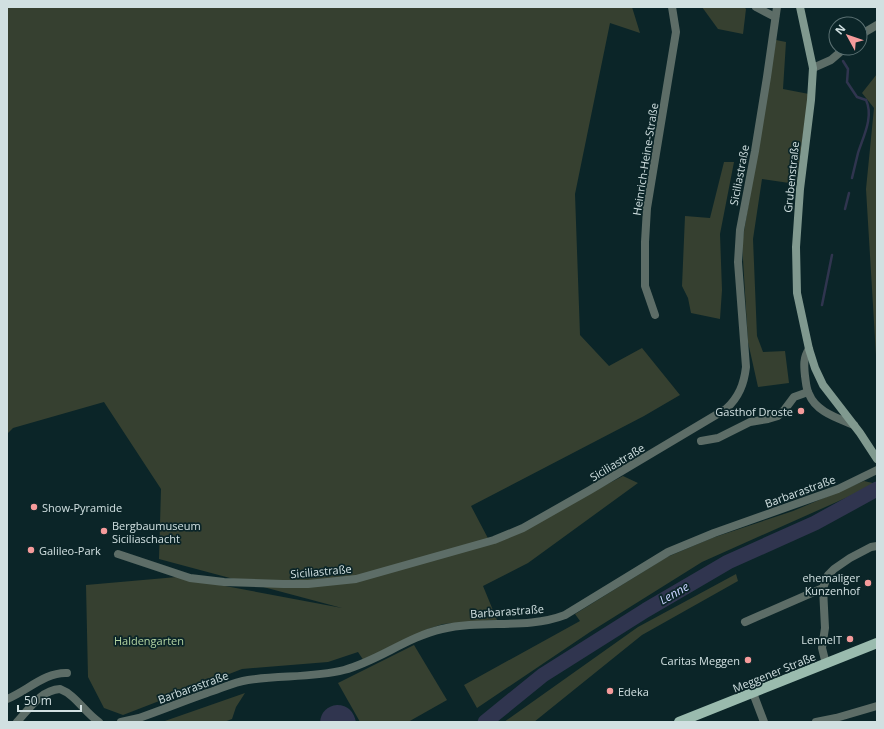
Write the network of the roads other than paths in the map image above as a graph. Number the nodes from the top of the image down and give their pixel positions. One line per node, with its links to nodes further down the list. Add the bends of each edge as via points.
1 (672, 7): 10 (street, Heinrich-Heine-Straße, via 676,32 647,208 645,242 645,286)
2 (756, 7): 5 (street)
3 (777, 7): 5 (street, Siciliastraße)
4 (800, 7): 9 (main road, Grubenstraße)
5 (775, 17): 18 (street, Siciliastraße, via 768,77 738,247 745,379 737,397 726,409 517,531 494,540 356,579 308,584 224,582 190,578)
6 (877, 25): 7 (street)
7 (868, 30)
8 (836, 56): 9 (street)
9 (813, 68): 11 (main road, Grubenstraße, via 796,247 797,293)
10 (655, 315)
11 (809, 349): 12 (street, Grubenstraße, via 803,364); 13 (main road, Grubenstraße, via 823,385)
12 (808, 392): 13 (street, Grubenstraße, via 813,402 821,409); 14 (street, via 794,397 782,413 773,418 750,422 718,438)
13 (854, 425): 15 (main road, Grubenstraße)
14 (701, 441)
15 (876, 454)
16 (877, 470): 29 (street, Barbarastraße, via 838,489 668,552 565,615 554,619 444,628 414,638 344,670 247,680)
17 (877, 546): 19 (street, via 834,569 828,575)
18 (118, 554)
19 (823, 588): 20 (street); 22 (street, via 822,648)
20 (745, 622)
21 (877, 643): 22 (main road, Meggener Straße)
22 (826, 664): 24 (main road, Meggener Straße)
23 (67, 673): 25 (street, via 58,672)
24 (753, 693): 30 (main road, Meggener Straße); 31 (street)
25 (7, 699)
26 (877, 706): 32 (street)
27 (17, 722): 28 (street, via 36,701 56,689 71,695)
28 (99, 722)
29 (121, 722)
30 (679, 722)
31 (764, 722)
32 (816, 722)

